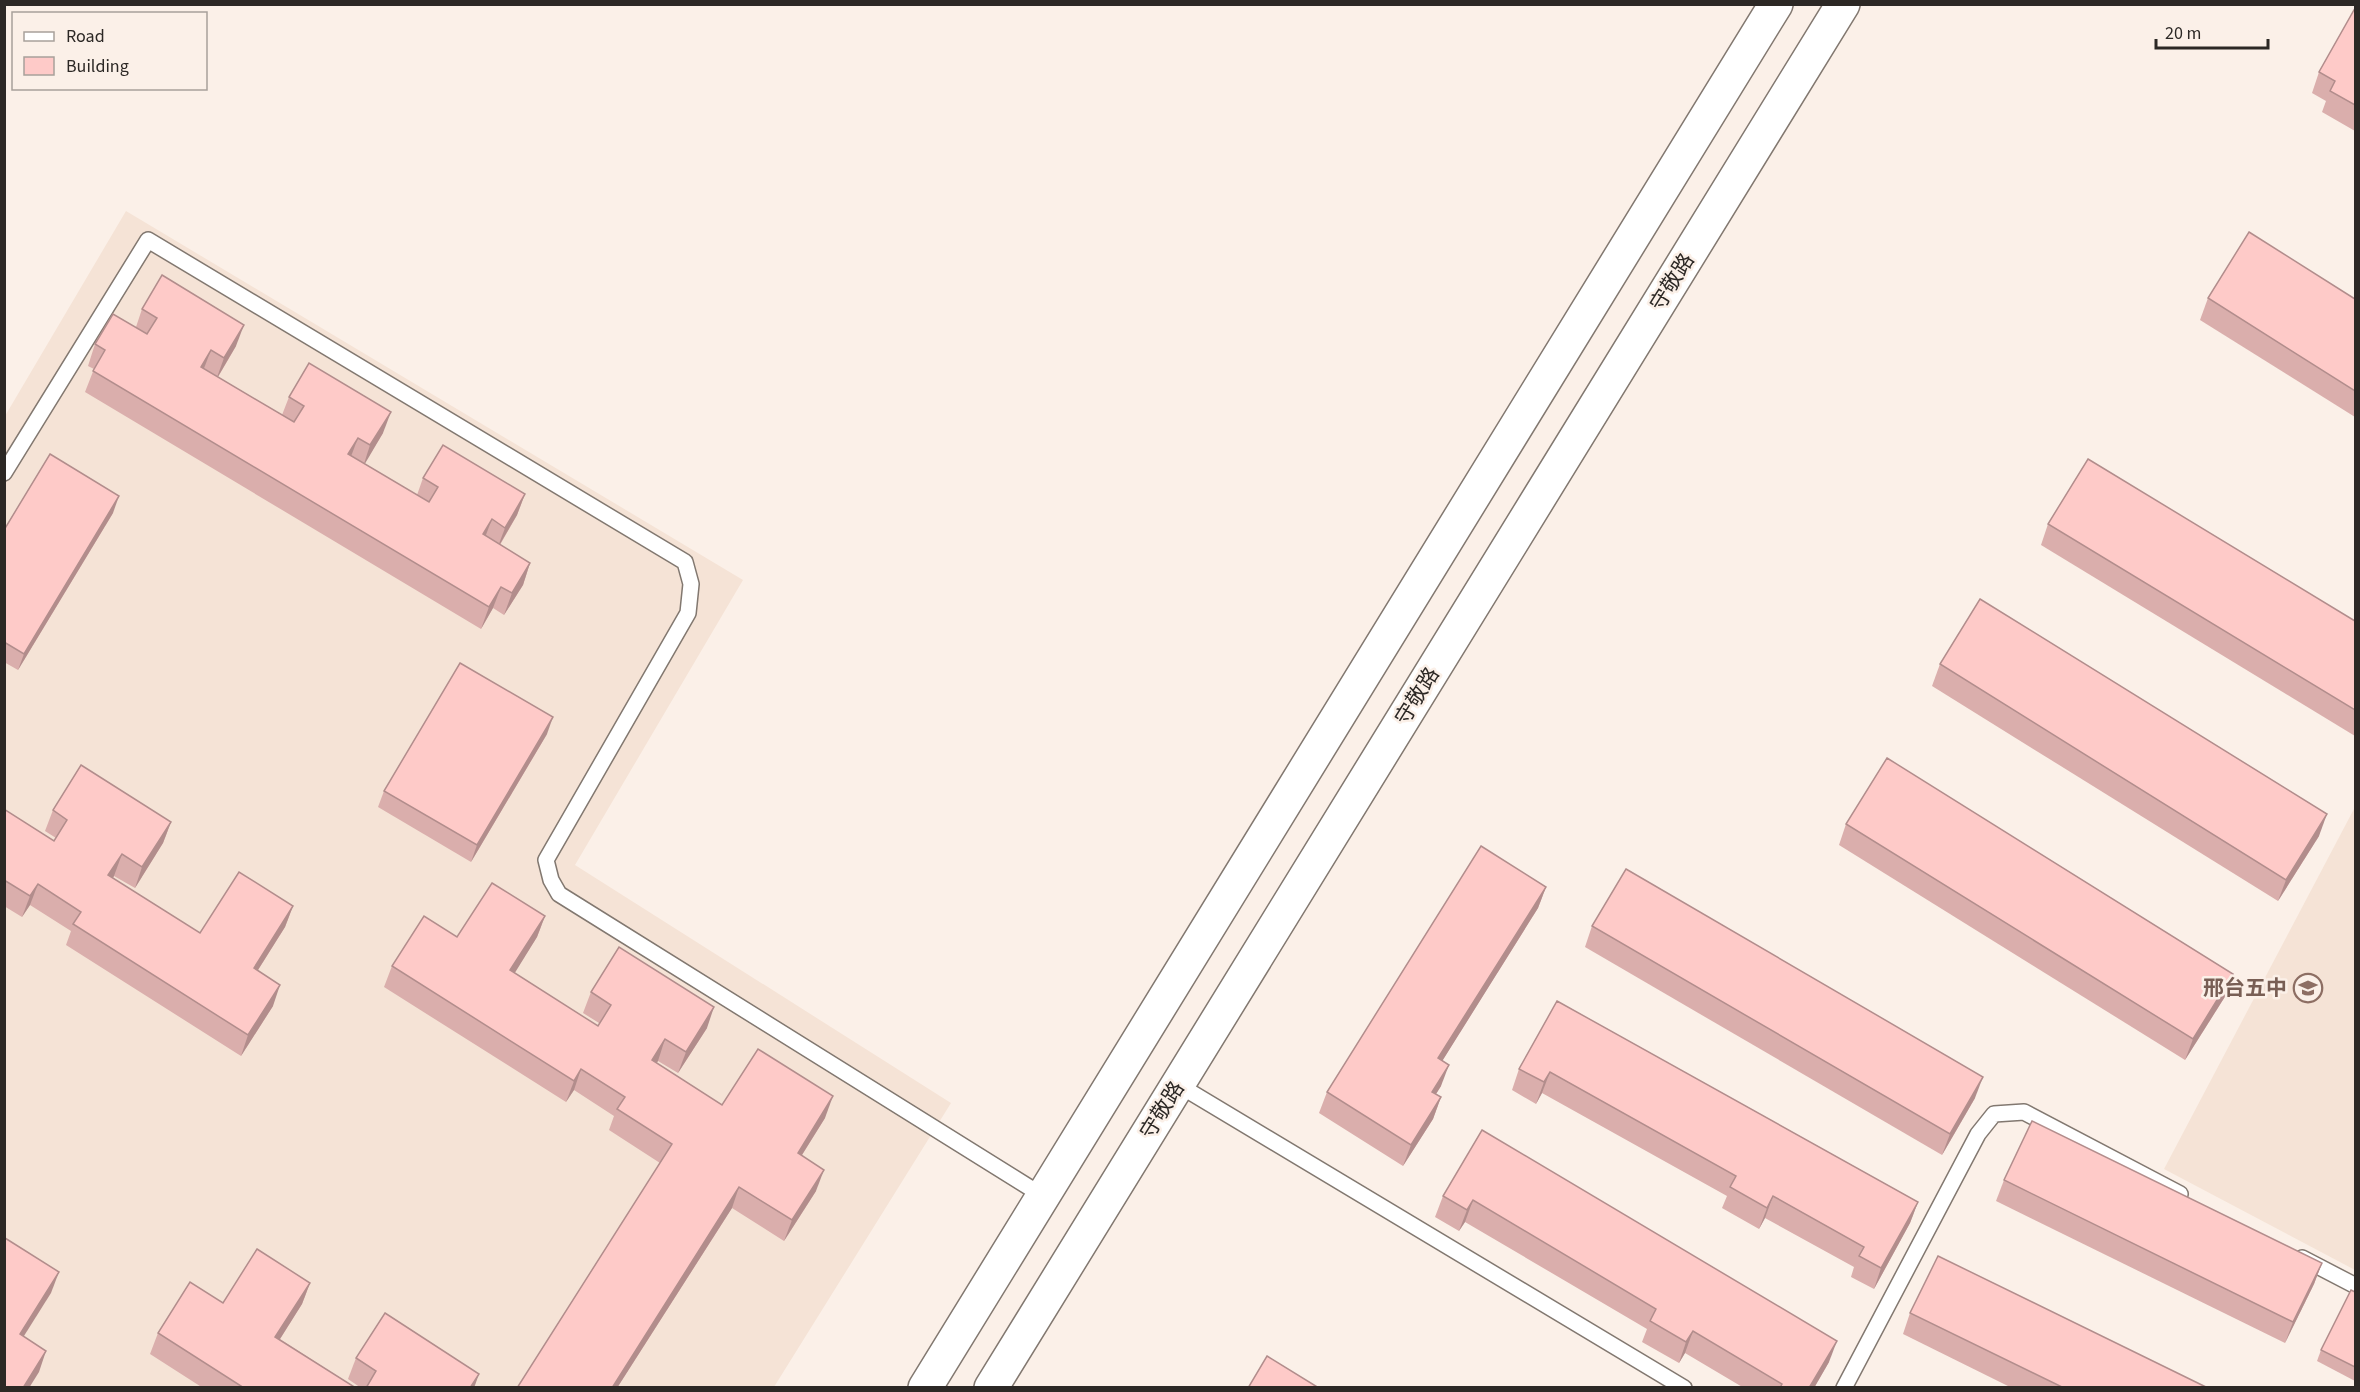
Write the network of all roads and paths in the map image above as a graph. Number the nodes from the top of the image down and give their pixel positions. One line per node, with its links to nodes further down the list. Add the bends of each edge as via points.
1 (1776, 4): 5 (main road)
2 (1843, 4): 4 (main road, 守敬路)
3 (4, 473): 5 (lane, via 148,240 685,562 691,584 688,613 546,860 551,880 560,894)
4 (1177, 1084): 10 (main road, 守敬路); 11 (lane)
5 (1043, 1196): 9 (main road)
6 (2190, 1199): 12 (lane, via 2024,1112 1994,1114 1978,1134)
7 (2293, 1253): 8 (lane)
8 (2355, 1286)
9 (925, 1388)
10 (991, 1388)
11 (1684, 1388)
12 (1844, 1388)

